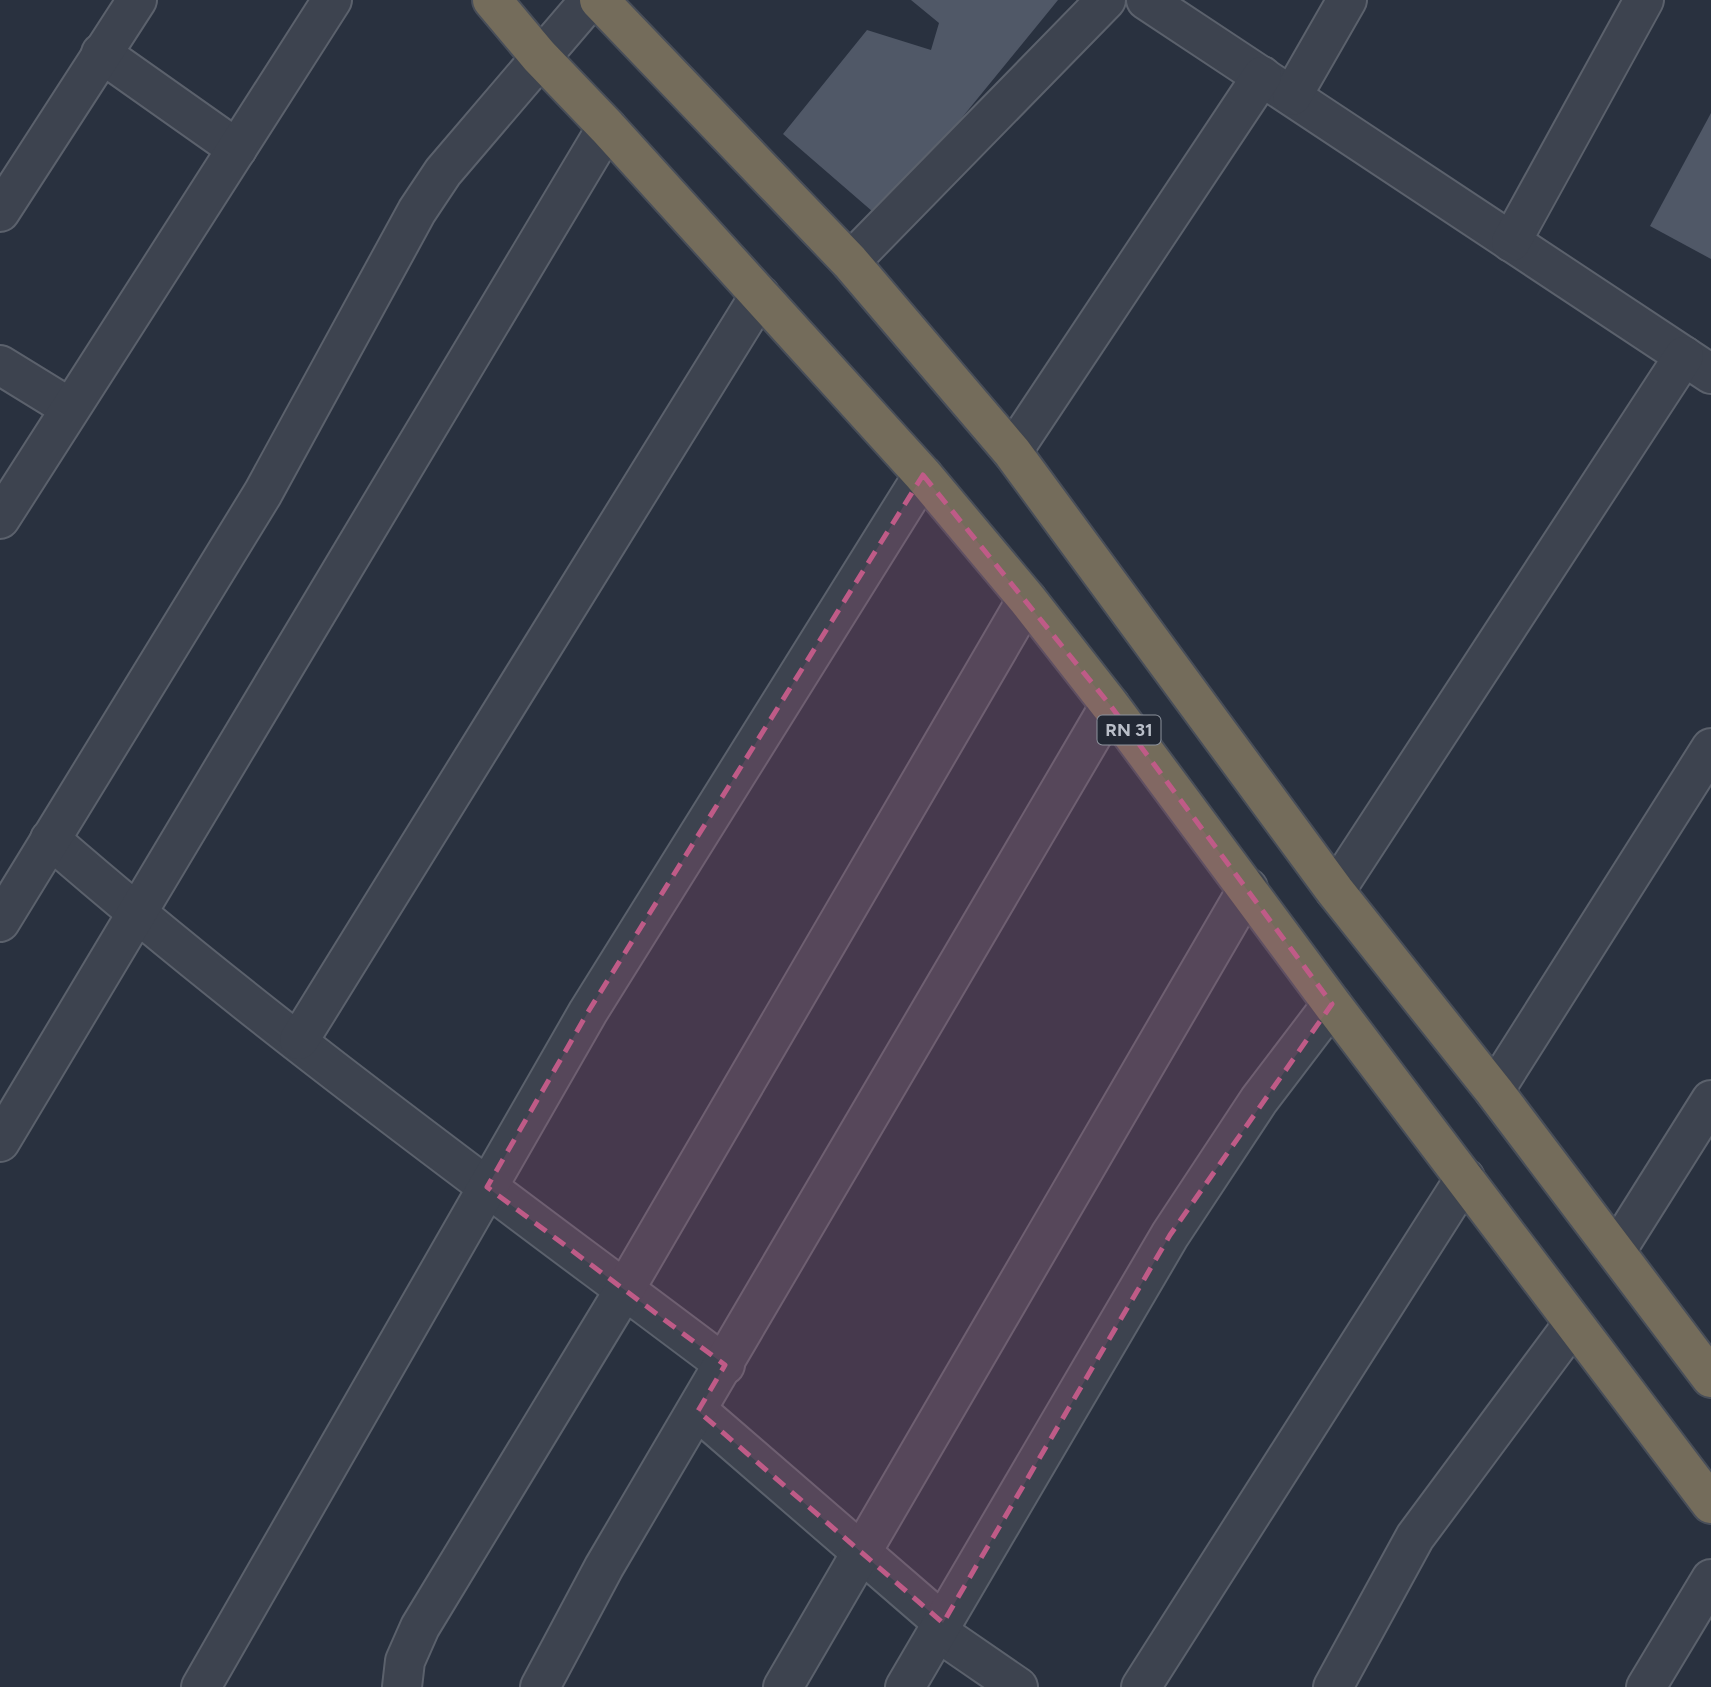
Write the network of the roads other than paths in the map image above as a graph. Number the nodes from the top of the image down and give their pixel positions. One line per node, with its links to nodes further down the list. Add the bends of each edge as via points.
1 (137, 0): 10 (street)
2 (332, 0): 14 (street)
3 (492, 0): 11 (highway, RN 31)
4 (590, 0): 11 (street)
5 (599, 0): 17 (highway)
6 (1106, 0): 17 (street)
7 (1146, 0): 12 (street)
8 (1348, 0): 12 (street)
9 (1644, 0): 16 (street)
10 (102, 53): 14 (street); 15 (street)
11 (539, 56): 13 (highway, RN 31); 28 (street, via 443,172 417,211 263,493)
12 (1277, 86): 16 (street); 22 (street)
13 (607, 127): 18 (highway, RN 31); 31 (street)
14 (237, 149): 21 (street)
15 (0, 212)
16 (1511, 242): 19 (street)
17 (850, 262): 22 (highway)
18 (760, 295): 23 (highway, RN 31); 34 (street)
19 (1702, 362): 30 (street)
20 (0, 365): 21 (street)
21 (70, 408): 24 (street)
22 (1012, 452): 30 (highway)
23 (923, 475): 25 (highway, RN 31); 39 (street, via 587,1012)
24 (0, 519)
25 (1027, 599): 26 (highway, RN 31); 41 (street)
26 (1110, 705): 29 (highway, RN 31); 43 (street)
27 (1711, 748): 35 (street)
28 (50, 839): 31 (street); 32 (street)
29 (1248, 888): 33 (highway, RN 31); 47 (street)
30 (1335, 891): 35 (highway)
31 (136, 913): 34 (street); 37 (street)
32 (0, 922)
33 (1332, 1004): 38 (highway, RN 31); 49 (street, via 1259,1100 1170,1235)
34 (299, 1040): 39 (street)
35 (1494, 1091): 40 (highway)
36 (1711, 1100): 40 (street)
37 (0, 1142)
38 (1465, 1178): 42 (highway, RN 31); 56 (street)
39 (487, 1187): 41 (street); 50 (street)
40 (1616, 1251): 44 (highway)
41 (625, 1289): 43 (street); 51 (street, via 420,1627 405,1661)
42 (1573, 1324): 46 (highway, RN 31); 57 (street, via 1415,1537)
43 (725, 1365): 45 (street)
44 (1711, 1378)
45 (698, 1411): 47 (street); 52 (street, via 604,1567)
46 (1711, 1504)
47 (861, 1551): 49 (street); 53 (street)
48 (1711, 1579): 58 (street)
49 (940, 1628): 54 (street); 55 (street)
50 (201, 1687)
51 (402, 1687)
52 (540, 1687)
53 (783, 1687)
54 (905, 1687)
55 (1018, 1687)
56 (1141, 1687)
57 (1333, 1687)
58 (1646, 1687)

